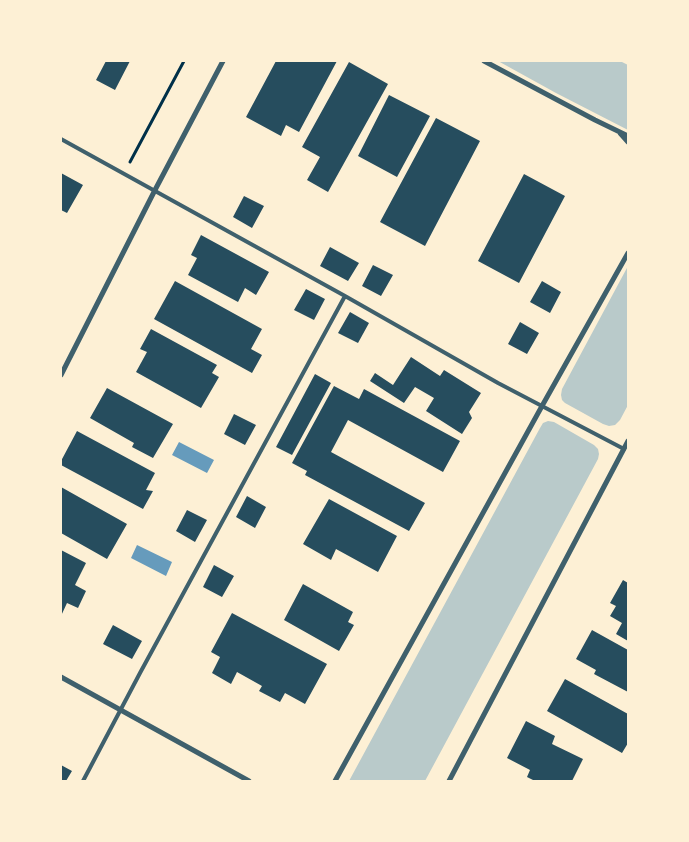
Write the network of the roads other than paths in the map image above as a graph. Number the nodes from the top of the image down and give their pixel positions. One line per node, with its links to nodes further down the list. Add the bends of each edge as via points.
1 (223, 61): 7 (street)
2 (484, 61): 3 (street)
3 (618, 132): 4 (street); 6 (street)
4 (628, 136)
5 (61, 139): 7 (lane)
6 (628, 142)
7 (155, 190): 9 (lane); 10 (street)
8 (628, 254): 11 (street)
9 (345, 296): 11 (lane); 15 (lane)
10 (61, 375)
11 (542, 406): 13 (lane); 18 (street)
12 (628, 441): 13 (street)
13 (624, 449): 19 (street)
14 (61, 677): 15 (street)
15 (121, 709): 16 (lane); 17 (street)
16 (83, 781)
17 (249, 781)
18 (335, 781)
19 (449, 781)

